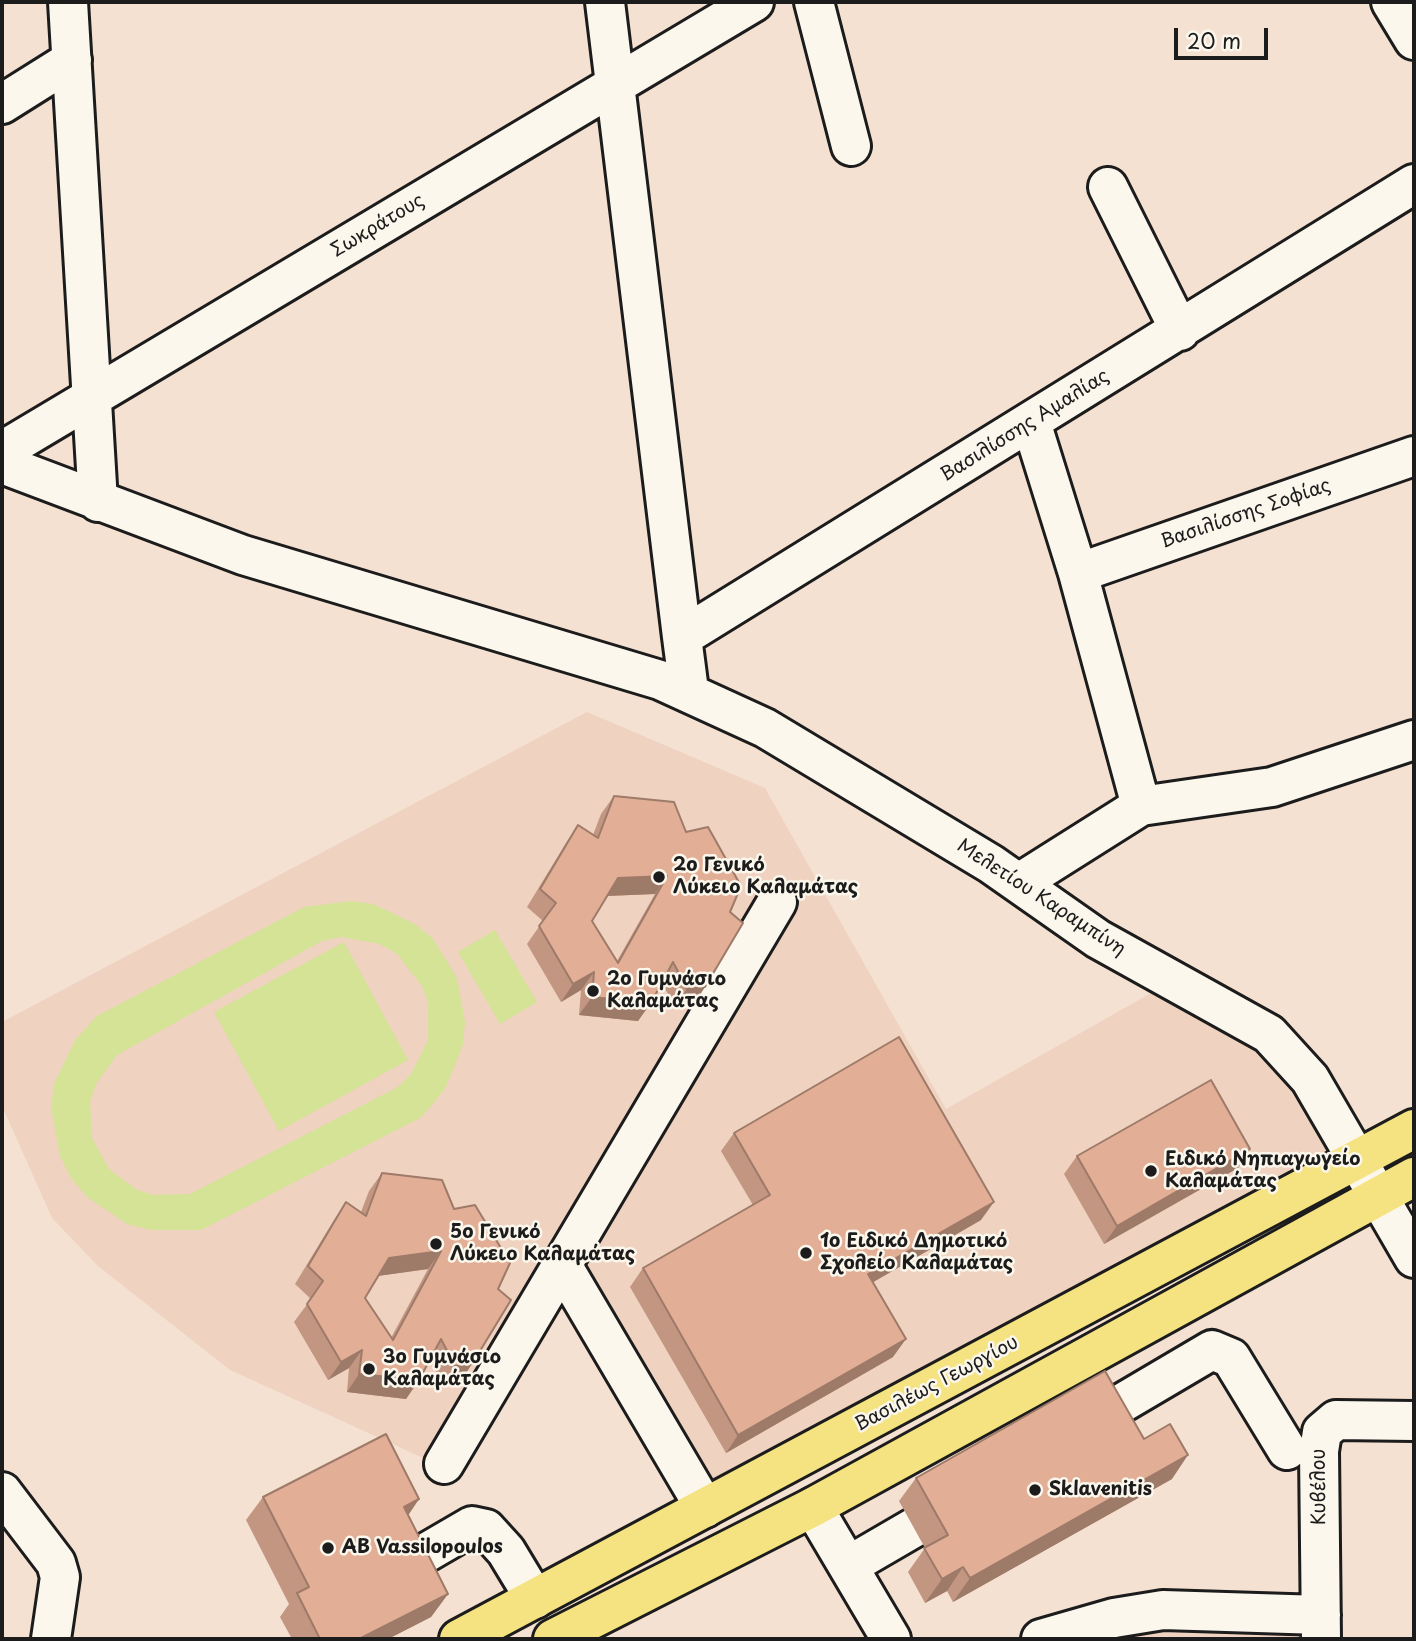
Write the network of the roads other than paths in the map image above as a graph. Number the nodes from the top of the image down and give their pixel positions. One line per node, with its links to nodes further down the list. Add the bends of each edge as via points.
1 (68, 2): 7 (street)
2 (604, 2): 8 (street)
3 (754, 2): 8 (street, Σωκράτους)
4 (814, 2): 10 (street)
5 (1391, 2): 6 (street)
6 (1414, 40)
7 (72, 60): 9 (street); 14 (street)
8 (615, 85): 14 (street, Σωκράτους); 21 (street)
9 (2, 104)
10 (851, 146)
11 (1414, 184): 13 (street, Βασιλίσσης Αμαλίας)
12 (1108, 187): 13 (street)
13 (1180, 331): 15 (street, Βασιλίσσης Αμαλίας)
14 (92, 396): 16 (street, Σωκράτους); 19 (street)
15 (1031, 422): 20 (street); 21 (street, Βασιλίσσης Αμαλίας)
16 (2, 452)
17 (1414, 456): 20 (street, Βασιλίσσης Σοφίας)
18 (2, 464): 19 (street, Μελετίου Καραμπίνη)
19 (98, 502): 22 (street, Μελετίου Καραμπίνη, via 243,555)
20 (1078, 573): 24 (street)
21 (682, 637): 22 (street)
22 (689, 691): 25 (street, Μελετίου Καραμπίνη, via 797,747)
23 (1414, 740): 24 (street, via 1272,787)
24 (1141, 806): 25 (street)
25 (1019, 883): 28 (street, Μελετίου Καραμπίνη, via 1098,939 1269,1034 1310,1079)
26 (777, 902): 32 (street)
27 (1414, 1129): 28 (main road, Βασιλέως Γεωργίου)
28 (1359, 1160): 30 (street, Μελετίου Καραμπίνη); 40 (main road, Βασιλέως Γεωργίου)
29 (1414, 1177): 30 (main road)
30 (1379, 1196): 31 (street, Μελετίου Καραμπίνη); 39 (main road)
31 (1414, 1258)
32 (562, 1265): 36 (street); 40 (street)
33 (1414, 1421): 44 (street, Κυβέλου, via 1346,1419 1324,1427 1319,1451)
34 (1287, 1450): 35 (street, via 1231,1358 1223,1352 1205,1351)
35 (1042, 1451)
36 (444, 1464)
37 (984, 1486): 42 (street)
38 (2, 1492): 45 (street, via 56,1563 60,1577)
39 (813, 1507): 42 (street); 47 (main road)
40 (705, 1508): 43 (main road, Βασιλέως Γεωργίου)
41 (405, 1565): 43 (street, via 472,1526 486,1529 506,1551)
42 (848, 1566): 48 (street)
43 (535, 1599): 46 (main road, Βασιλέως Γεωργίου)
44 (1321, 1627): 49 (street, via 1163,1610 1114,1618)
45 (51, 1639)
46 (459, 1639)
47 (553, 1639)
48 (891, 1639)
49 (1041, 1639)

